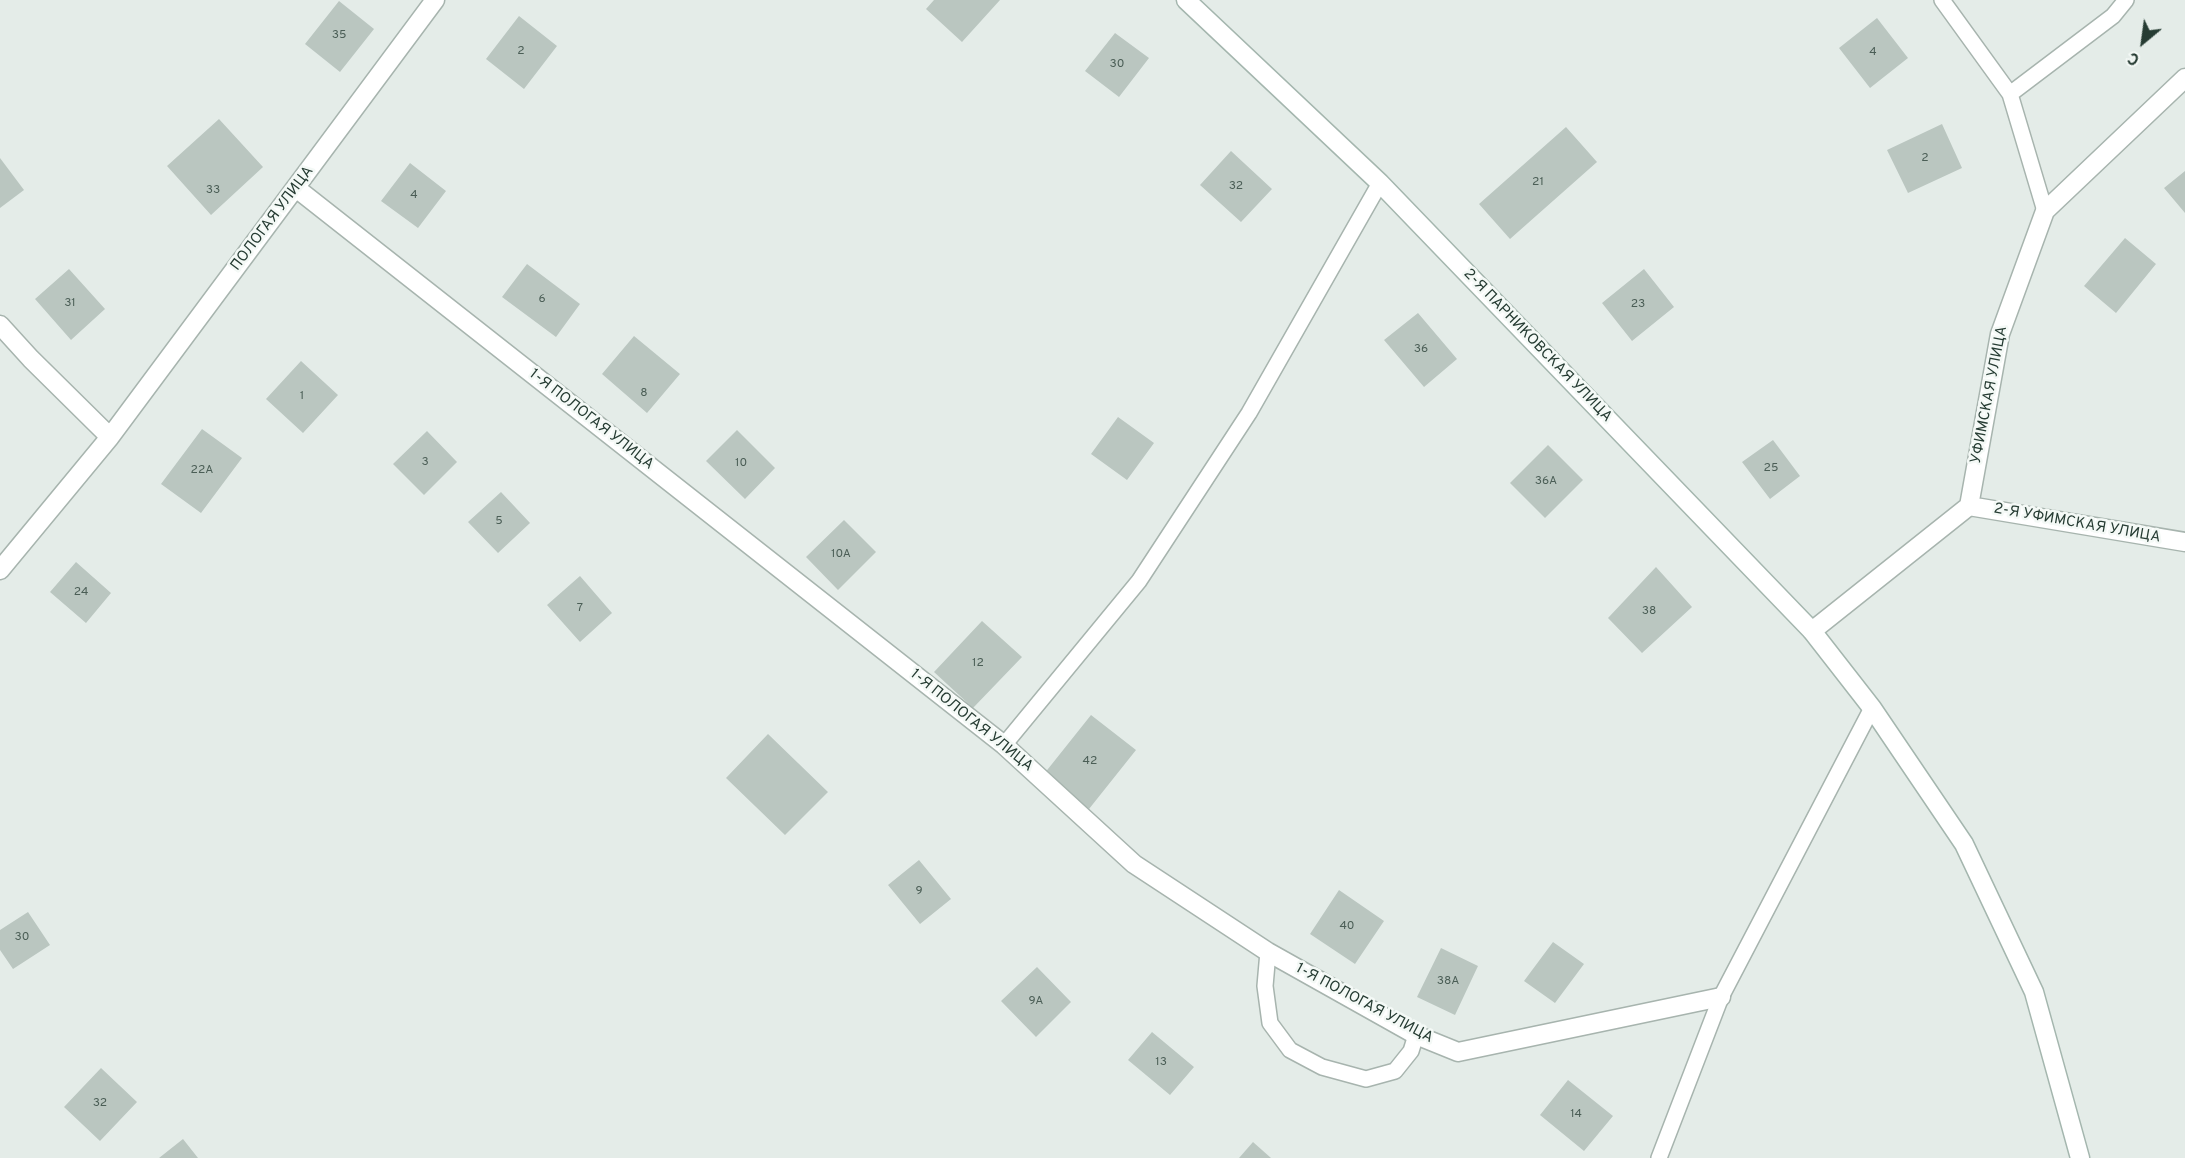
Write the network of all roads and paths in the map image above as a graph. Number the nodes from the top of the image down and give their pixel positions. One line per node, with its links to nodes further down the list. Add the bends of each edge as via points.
1 (435, 0): 8 (street, ПОЛОГАЯ УЛИЦА)
2 (1186, 0): 7 (street, 2-Я ПАРНИКОВСКАЯ УЛИЦА)
3 (1942, 0): 6 (lane)
4 (2126, 0): 6 (lane, via 2113,16)
5 (2185, 78): 9 (street, УФИМСКАЯ УЛИЦА)
6 (2010, 94): 9 (lane)
7 (1380, 183): 15 (street, 2-Я ПАРНИКОВСКАЯ УЛИЦА); 17 (lane, via 1249,413 1139,581)
8 (296, 188): 11 (street, ПОЛОГАЯ УЛИЦА); 17 (street, 1-Я ПОЛОГАЯ УЛИЦА)
9 (2045, 211): 12 (street, УФИМСКАЯ УЛИЦА, via 2000,334)
10 (0, 325): 11 (street)
11 (110, 437): 14 (street, ПОЛОГАЯ УЛИЦА)
12 (1969, 506): 13 (street, 2-Я УФИМСКАЯ УЛИЦА); 15 (street)
13 (2185, 542)
14 (0, 570)
15 (1812, 631): 16 (street, 2-Я ПАРНИКОВСКАЯ УЛИЦА)
16 (1872, 708): 19 (lane); 22 (street, 2-Я ПАРНИКОВСКАЯ УЛИЦА, via 1964,844 2034,992)
17 (1004, 745): 18 (street, 1-Я ПОЛОГАЯ УЛИЦА, via 1134,864)
18 (1268, 952): 20 (street, 1-Я ПОЛОГАЯ УЛИЦА); 20 (lane, via 1265,986 1270,1023 1290,1050 1322,1067 1366,1079 1395,1071 1411,1051)
19 (1721, 997): 20 (street, 1-Я ПОЛОГАЯ УЛИЦА, via 1458,1052); 21 (lane)
20 (1416, 1035)
21 (1659, 1158)
22 (2080, 1158)

